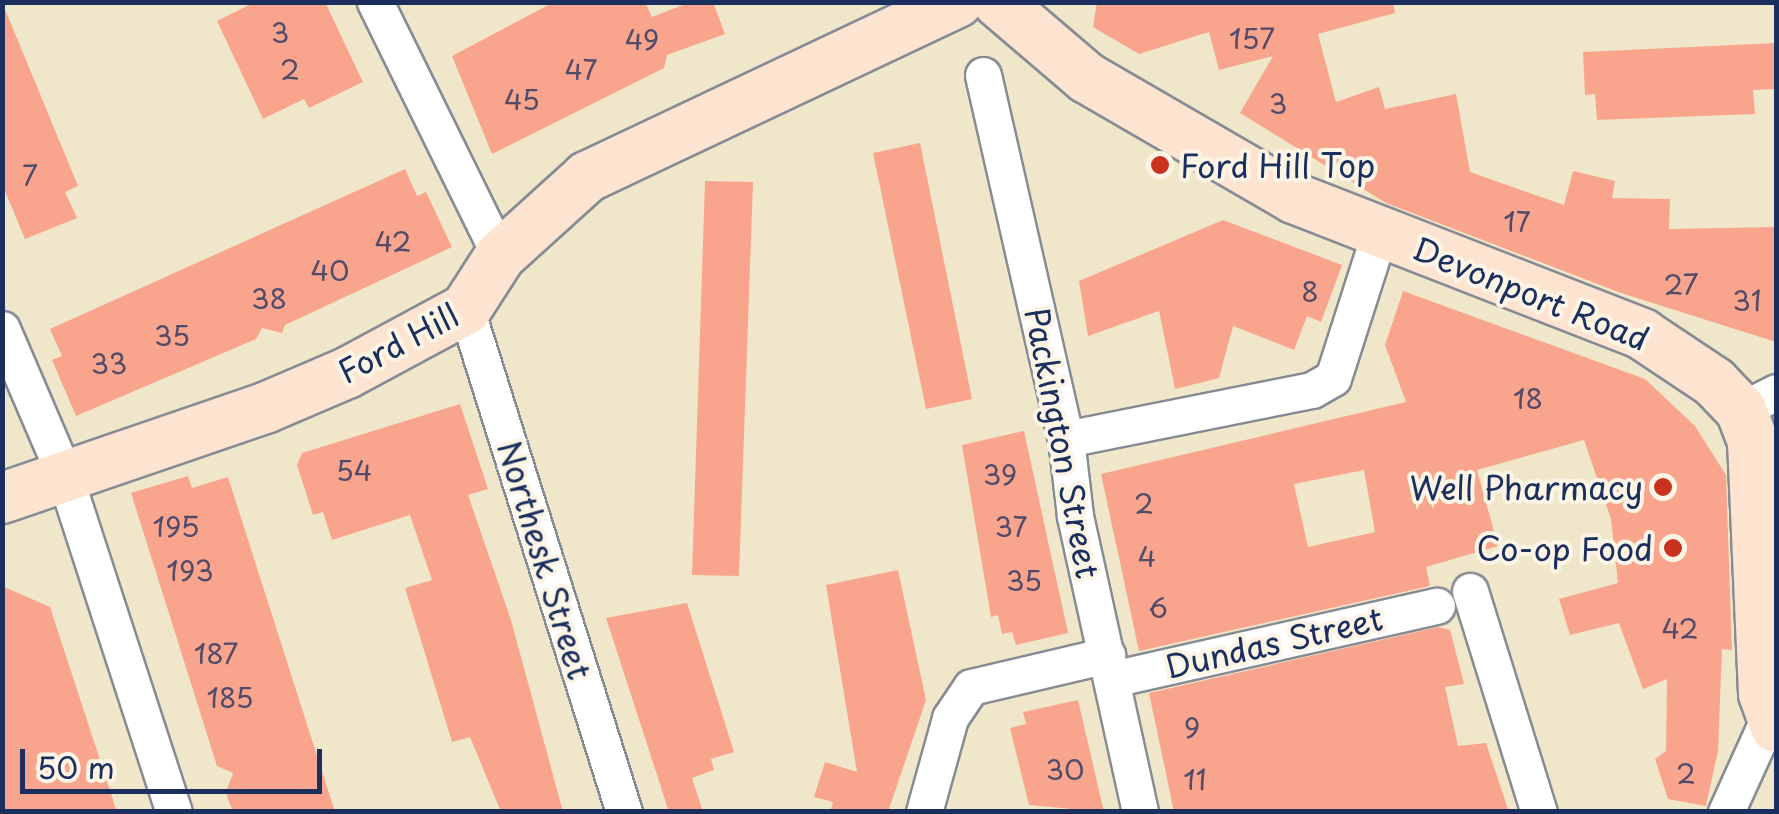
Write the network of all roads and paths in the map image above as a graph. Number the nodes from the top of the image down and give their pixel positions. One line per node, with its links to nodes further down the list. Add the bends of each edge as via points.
1 (375, 2): 6 (street)
2 (958, 2): 6 (main road, Ford Hill, via 587,176)
3 (1014, 18): 5 (main road, Devonport Road, via 1087,78 1199,146 1294,198)
4 (983, 75): 10 (street, Packington Street)
5 (1380, 232): 9 (main road, Devonport Road, via 1642,334); 10 (street, via 1332,378 1312,390)
6 (500, 256): 7 (main road, Ford Hill)
7 (466, 309): 11 (main road, Ford Hill, via 265,408); 18 (street, Northesk Street)
8 (2, 329): 11 (street)
9 (1759, 401): 16 (main road, Devonport Road, via 1753,442 1759,623)
10 (1066, 439): 15 (street, Packington Street, via 1075,516)
11 (64, 474): 12 (main road, Ford Hill); 17 (street)
12 (2, 498)
13 (1470, 591): 21 (street)
14 (1436, 606): 15 (street, Dundas Street)
15 (1109, 667): 19 (street, via 970,687 950,718); 20 (street, Packington Street)
16 (1772, 722): 22 (street)
17 (174, 812)
18 (624, 812)
19 (924, 812)
20 (1140, 812)
21 (1538, 812)
22 (1726, 812)

